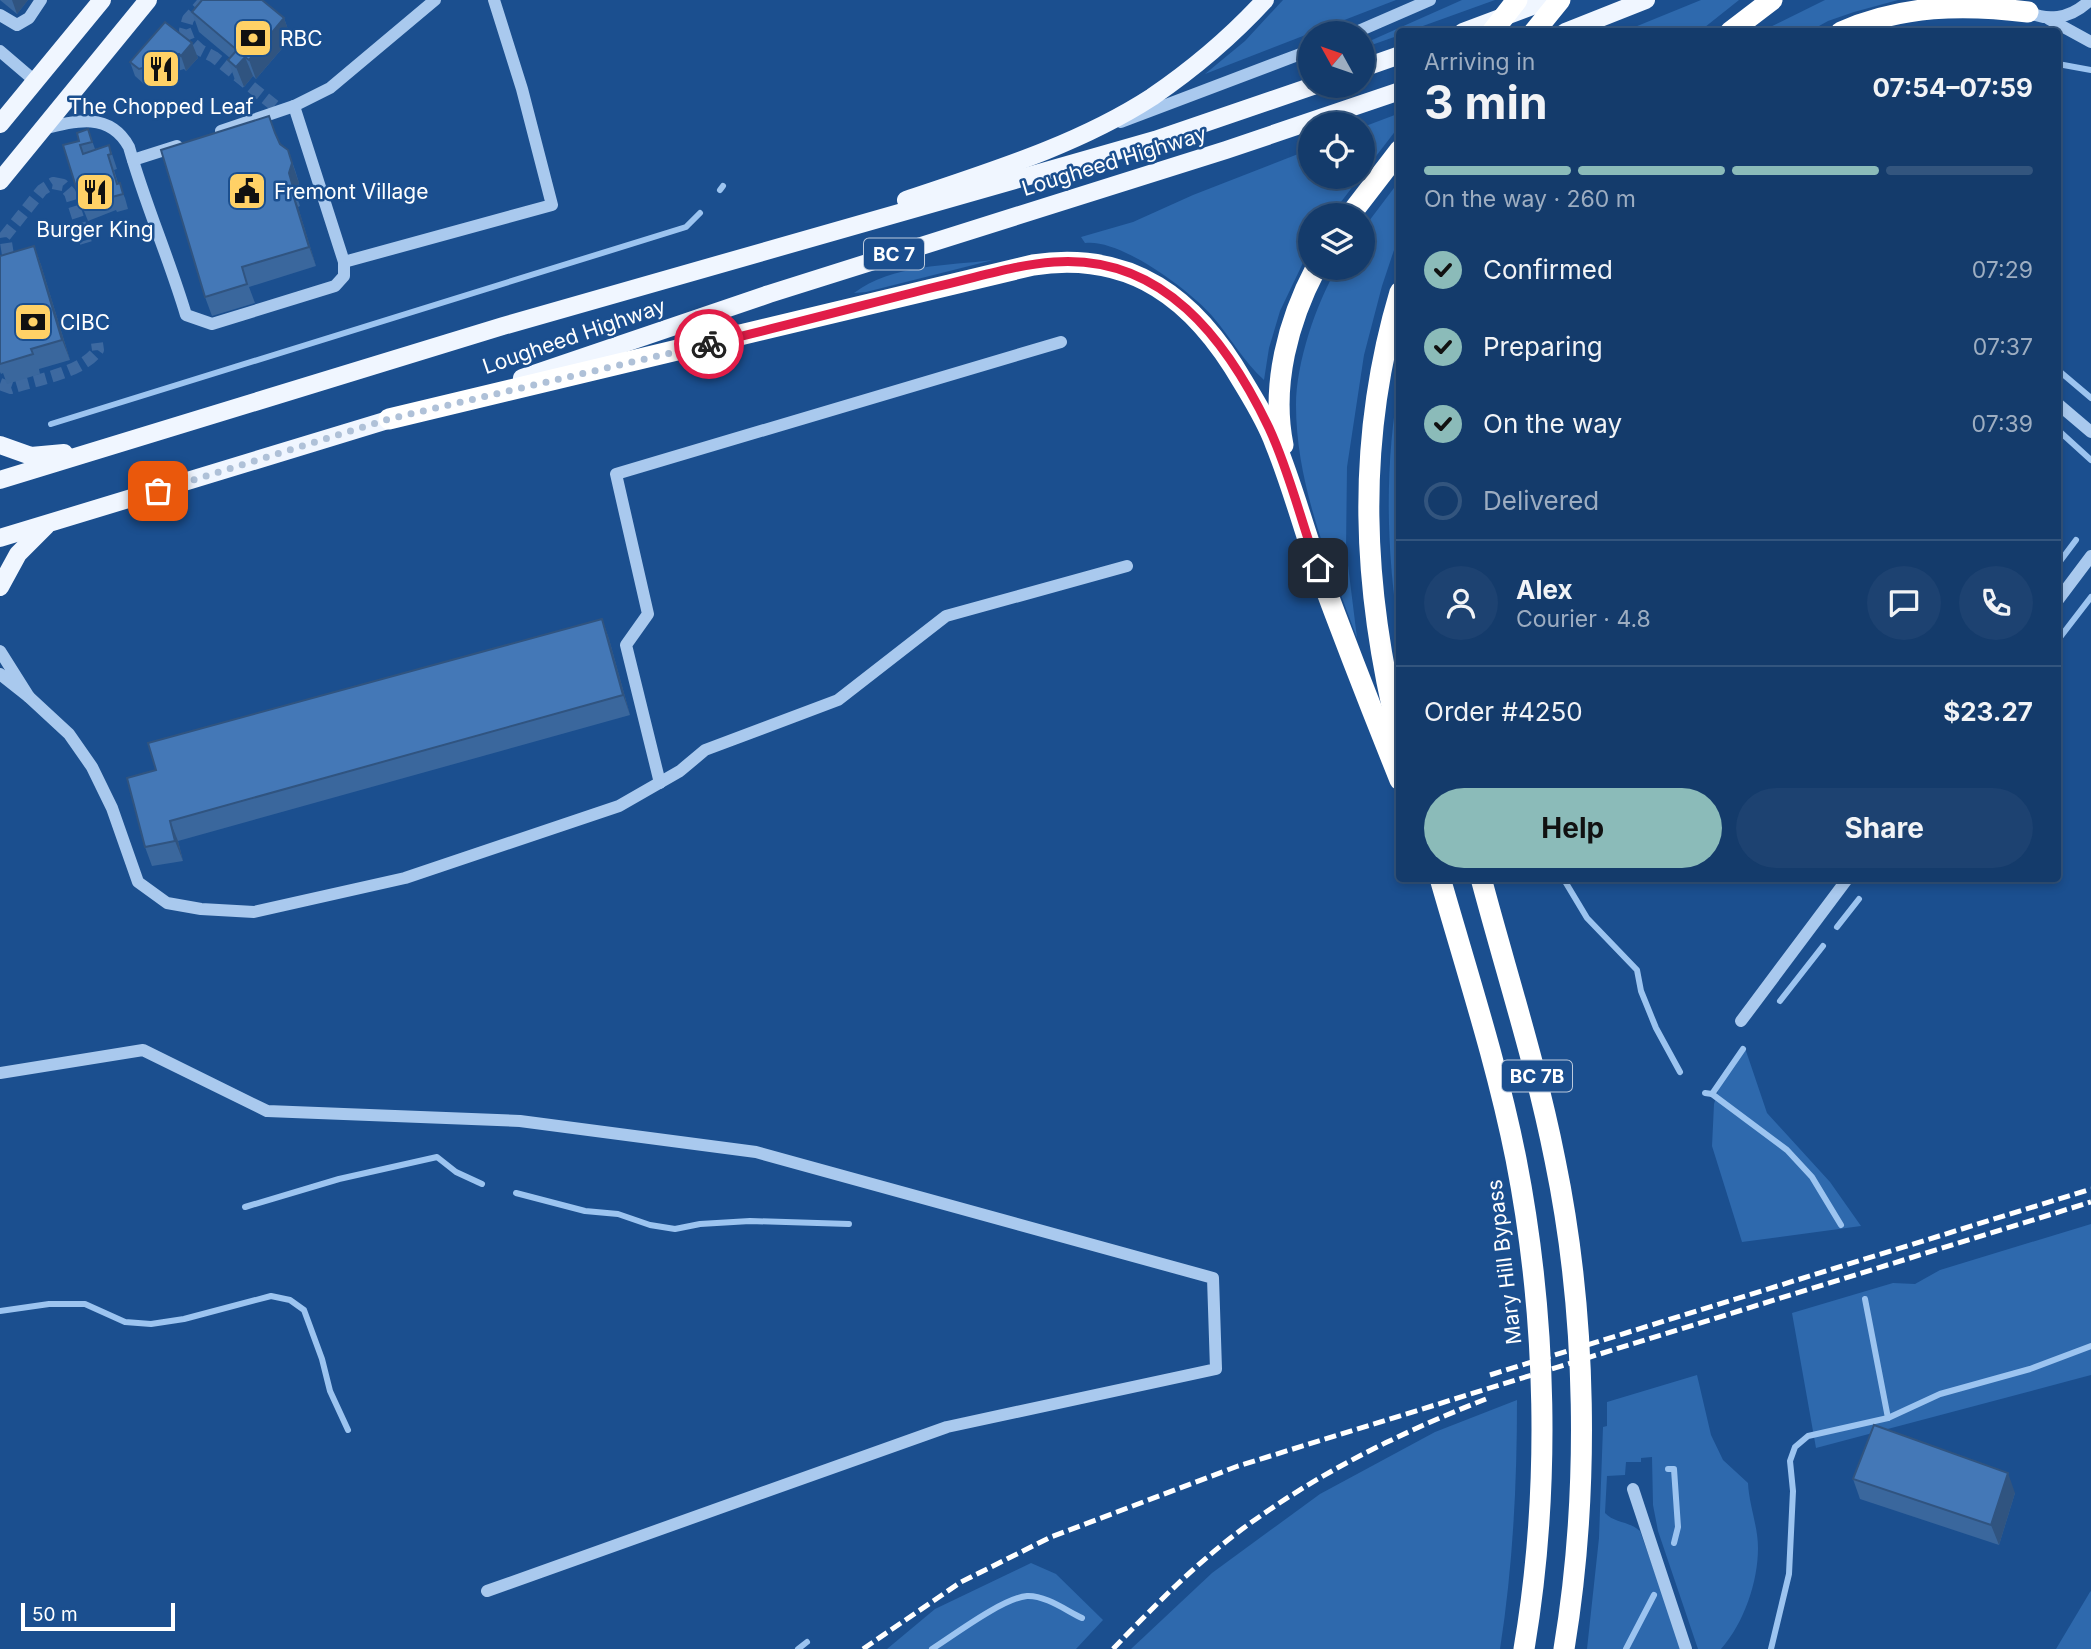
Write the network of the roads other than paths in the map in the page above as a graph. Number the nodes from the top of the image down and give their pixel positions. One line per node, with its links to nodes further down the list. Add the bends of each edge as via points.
1 (41, 0): 15 (street, via 29,18 17,25)
2 (102, 0): 28 (main road)
3 (148, 0): 33 (main road)
4 (435, 0): 31 (street, via 330,88)
5 (494, 0): 41 (street, via 552,205)
6 (1265, 0): 38 (main road, via 1209,54 1150,98 1073,138)
7 (1430, 0): 16 (street)
8 (1517, 0): 18 (highway, bridge)
9 (1548, 0): 17 (main road)
10 (1560, 0): 19 (highway)
11 (1646, 0): 20 (main road)
12 (1772, 0): 21 (highway)
13 (2090, 0): 14 (street, via 2065,17)
14 (2028, 10): 22 (highway, via 1922,9); 23 (street)
15 (0, 15)
16 (1376, 23)
17 (1474, 28)
18 (1495, 28)
19 (1537, 28)
20 (1575, 28)
21 (1735, 28)
22 (1852, 28)
23 (2091, 42)
24 (0, 51): 28 (street)
25 (1298, 55): 38 (street)
26 (1396, 56): 27 (main road)
27 (1376, 63)
28 (35, 81): 32 (main road)
29 (1298, 91): 42 (main road, Lougheed Highway / BC 7, via 1155,140)
30 (1396, 92): 47 (main road, Lougheed Highway / BC 7)
31 (294, 106): 34 (street); 41 (street)
32 (0, 124)
33 (43, 129): 37 (street, via 74,121 99,122 123,136); 39 (main road)
34 (210, 135)
35 (184, 144): 37 (street)
36 (1396, 155): 40 (highway)
37 (132, 160): 41 (street, via 186,315 212,324 335,286 344,276)
38 (994, 170): 42 (main road)
39 (0, 181)
40 (1359, 203)
41 (344, 262)
42 (698, 271): 50 (main road, Lougheed Highway / BC 7)
43 (1310, 280): 52 (highway, via 1295,313 1281,380 1281,433)
44 (1396, 309): 62 (highway, via 1378,384 1367,506 1376,628)
45 (1061, 342): 64 (street, via 615,474 648,614 626,645)
46 (2061, 407): 48 (street)
47 (389, 419): 52 (highway, via 998,272 1054,262 1090,263 1154,284 1198,319 1264,418); 53 (main road, Lougheed Highway / BC 7)
48 (2091, 432)
49 (0, 445): 50 (main road, via 31,456)
50 (99, 450): 51 (main road, Lougheed Highway / BC 7)
51 (0, 480)
52 (1290, 482): 63 (highway)
53 (46, 525): 54 (main road, Lougheed Highway / BC 7); 57 (main road, via 18,554)
54 (0, 538)
55 (2091, 556): 58 (street)
56 (1126, 566): 64 (street, via 946,616 838,700 705,750)
57 (0, 587)
58 (2061, 596)
59 (0, 651): 61 (street)
60 (0, 674): 61 (street)
61 (29, 697): 64 (street, via 69,734 92,767 138,881 167,903 201,909 254,912 405,878 619,806)
62 (1396, 721)
63 (1396, 770)
64 (660, 783)
65 (1441, 882): 72 (highway, Mary Hill Bypass / BC 7B, via 1479,1008 1516,1160 1539,1330 1539,1513)
66 (1846, 882): 68 (street)
67 (1483, 884): 73 (highway, BC 7B, via 1553,1149 1577,1320 1581,1405 1578,1514)
68 (1741, 1021)
69 (0, 1073): 71 (street, via 143,1050 267,1111 520,1121 756,1152 1213,1278 1216,1369 947,1427)
70 (1633, 1489): 74 (street)
71 (487, 1591)
72 (1524, 1649)
73 (1564, 1649)
74 (1686, 1649)

